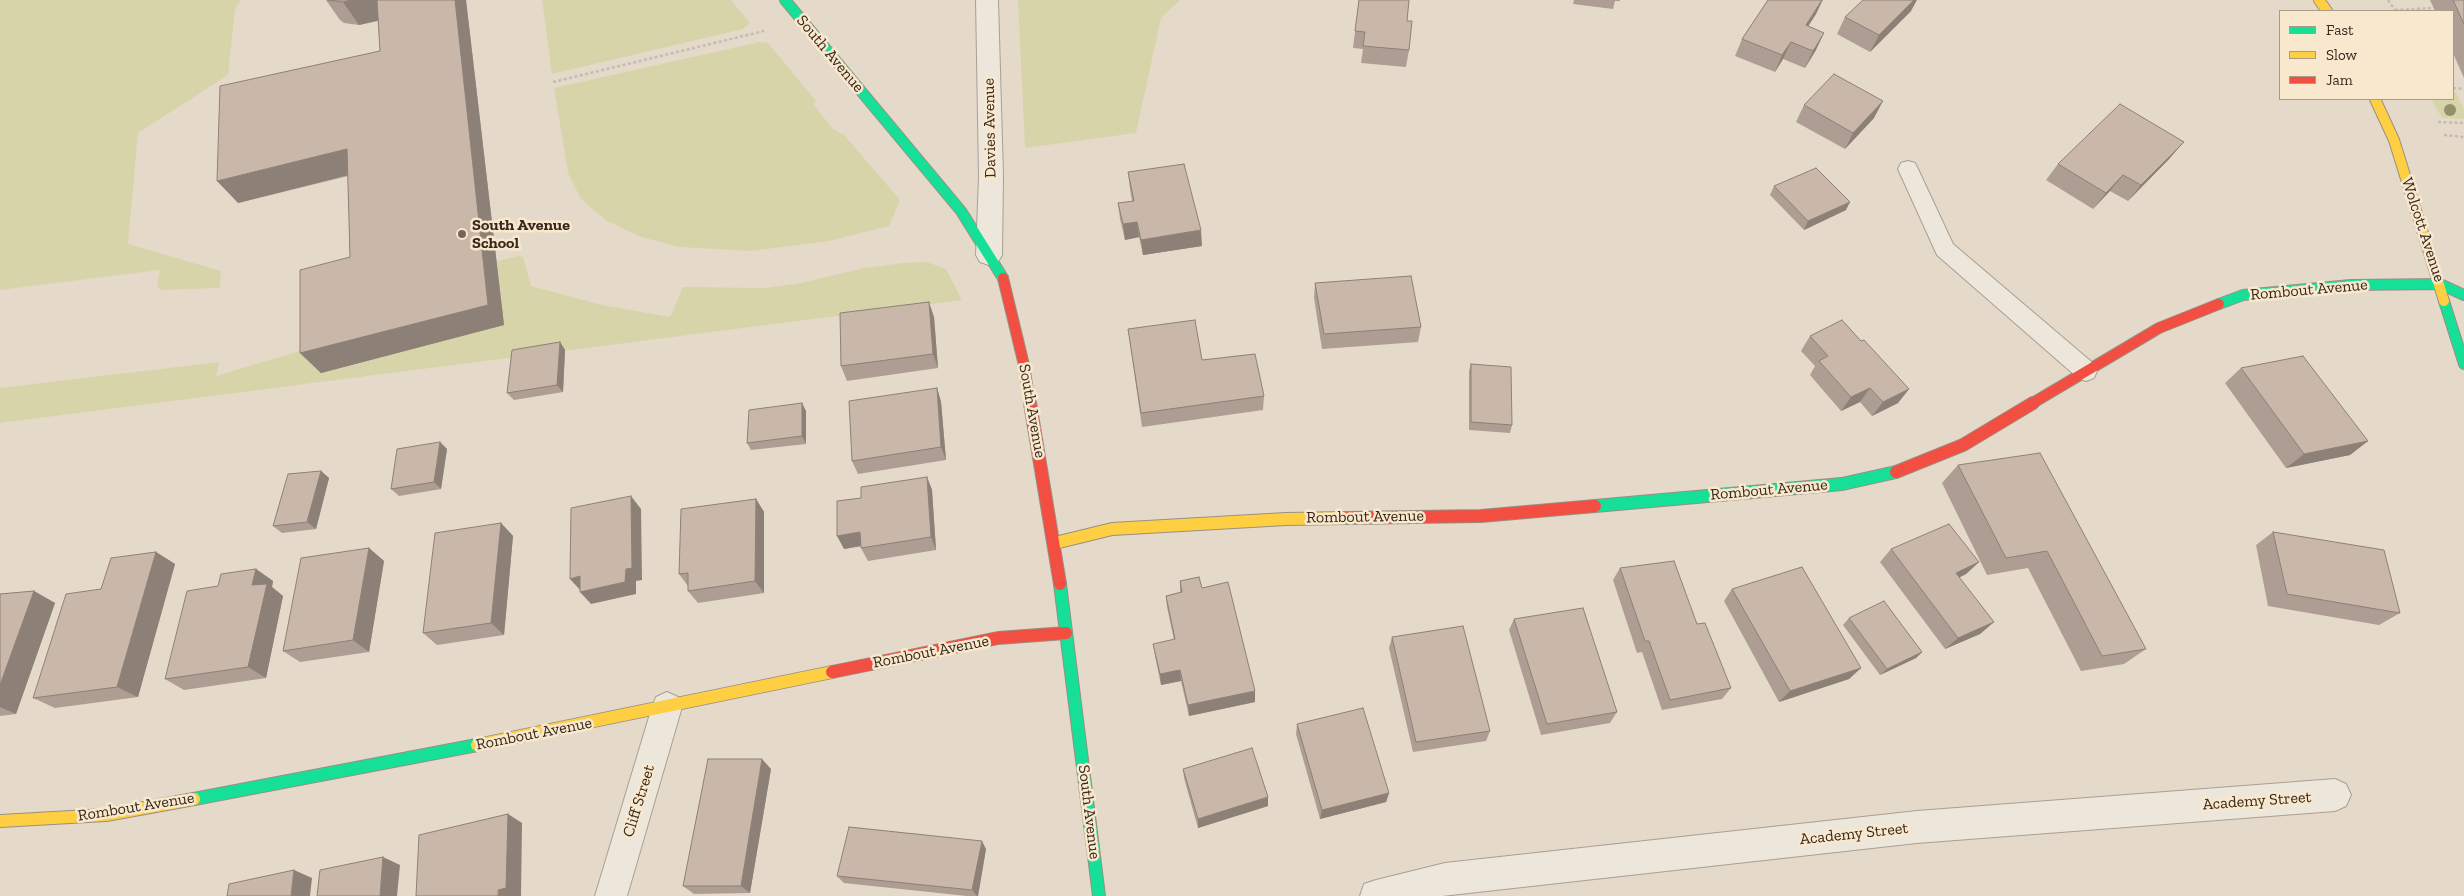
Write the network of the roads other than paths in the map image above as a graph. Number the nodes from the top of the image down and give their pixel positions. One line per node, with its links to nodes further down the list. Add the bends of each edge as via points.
1 (785, 0): 5 (street, South Avenue, via 961,211)
2 (987, 0): 5 (street, Davies Avenue, via 991,176)
3 (2375, 100): 6 (street, Wolcott Avenue, via 2394,140)
4 (1908, 169): 9 (lane, via 1945,248)
5 (989, 255): 10 (street, South Avenue, via 1005,281 1022,355)
6 (2440, 284): 7 (street); 8 (street, Wolcott Avenue); 9 (street, Rombout Avenue, via 2351,285 2243,295 2159,328)
7 (2464, 296)
8 (2464, 364)
9 (2086, 371): 10 (street, Rombout Avenue, via 1963,445 1897,472 1842,484 1481,516 1286,519 1112,528)
10 (1056, 543): 11 (street, South Avenue)
11 (1066, 633): 12 (street, Rombout Avenue, via 998,638); 16 (street, South Avenue)
12 (667, 707): 14 (street, Rombout Avenue, via 386,764 106,815); 15 (street, Cliff Street)
13 (2335, 795): 17 (street, Academy Street, via 1917,827 1445,879)
14 (0, 821)
15 (610, 896)
16 (1100, 896)
17 (1376, 896)

